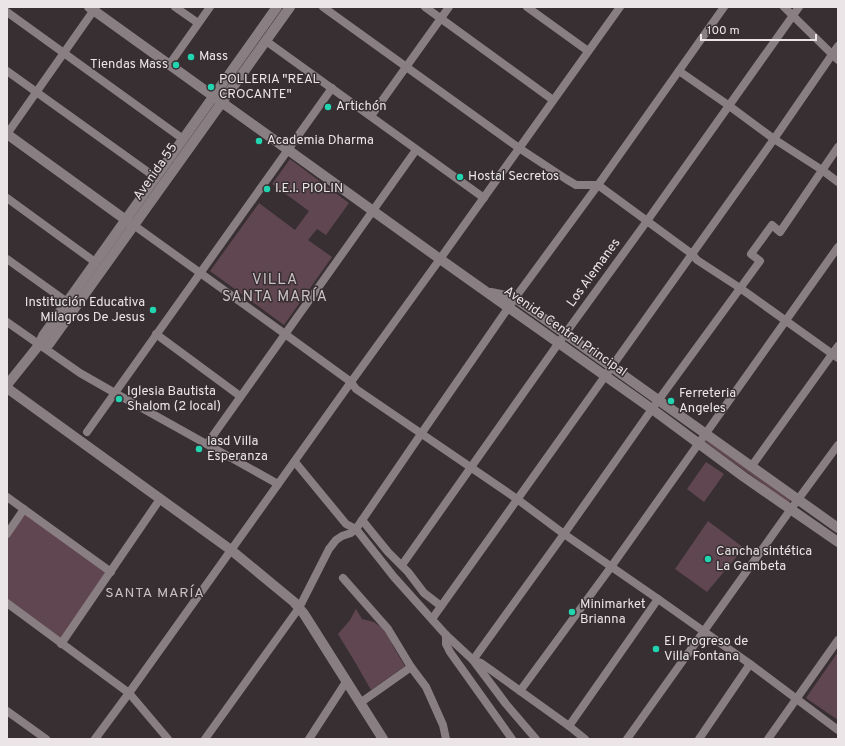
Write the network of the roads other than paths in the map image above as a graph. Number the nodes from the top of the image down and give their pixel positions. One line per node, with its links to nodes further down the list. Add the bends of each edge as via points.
1 (175, 7): 17 (street)
2 (210, 7): 17 (street)
3 (277, 7): 29 (street, Avenida 55)
4 (290, 7): 18 (street, Avenida 55)
5 (323, 7): 24 (street)
6 (425, 7): 16 (street)
7 (449, 7): 16 (street)
8 (527, 7): 20 (street)
9 (620, 7): 20 (street)
10 (724, 7): 26 (street)
11 (784, 7): 15 (street)
12 (799, 7): 15 (street, Los Alemanes)
13 (93, 8): 21 (street); 23 (street)
14 (7, 12): 21 (street)
15 (793, 16): 22 (street); 32 (street, Los Alemanes)
16 (441, 19): 24 (street); 30 (street)
17 (198, 23): 23 (street)
18 (266, 41): 27 (street); 31 (street, Avenida 55)
19 (838, 46): 22 (street)
20 (588, 51): 30 (street)
21 (64, 52): 28 (street); 35 (street)
22 (835, 57): 36 (street)
23 (169, 65): 29 (street)
24 (406, 67): 33 (street); 38 (street)
25 (7, 71): 28 (street)
26 (679, 71): 32 (street); 44 (street)
27 (332, 88): 33 (street); 39 (street)
28 (36, 92): 34 (street); 42 (street)
29 (213, 96): 31 (street); 35 (street, Avenida 55)
30 (553, 100): 38 (street)
31 (222, 103): 39 (street); 50 (street, Avenida 55)
32 (728, 105): 36 (street); 49 (street, Los Alemanes)
33 (371, 116): 40 (street)
34 (7, 134): 48 (street)
35 (183, 139): 42 (street, Avenida 55)
36 (774, 139): 41 (street); 52 (street)
37 (838, 147): 41 (street)
38 (519, 148): 44 (street, via 576,184); 46 (street)
39 (288, 150): 47 (street); 56 (street)
40 (416, 150): 46 (street); 47 (street)
41 (822, 170): 43 (street); 57 (street, via 780,232 772,225 751,254 760,261)
42 (155, 177): 48 (street, Avenida 55)
43 (838, 182)
44 (598, 185): 49 (street); 59 (street)
45 (7, 198): 55 (street)
46 (484, 198): 54 (street)
47 (373, 211): 54 (street); 65 (street)
48 (125, 219): 50 (street); 55 (street, Avenida 55)
49 (647, 221): 52 (street); 66 (street, Los Alemanes)
50 (134, 226): 56 (street); 68 (street, Avenida 55, via 49,344)
51 (838, 247): 62 (street)
52 (692, 254): 57 (street, via 697,260); 71 (street)
53 (7, 259): 60 (street)
54 (440, 259): 58 (street); 73 (street)
55 (95, 262): 60 (street, Avenida 55)
56 (200, 272): 64 (street); 65 (street)
57 (740, 288): 62 (street); 78 (street)
58 (487, 293): 59 (street, Avenida Central Principal); 61 (street, Avenida Central Principal)
59 (515, 298): 61 (street); 66 (street, Avenida Central Principal)
60 (67, 302): 68 (street, Avenida 55)
61 (509, 308): 67 (street, Avenida Central Principal); 81 (street)
62 (786, 320): 70 (street); 82 (street)
63 (7, 322): 68 (street)
64 (156, 334): 76 (street); 77 (street)
65 (285, 334): 73 (street); 77 (street)
66 (564, 334): 67 (street, Los Alemanes); 71 (street, Avenida Central Principal)
67 (558, 343): 72 (street, Avenida Central Principal); 88 (street, Los Alemanes)
68 (39, 345): 74 (street, Avenida 55); 76 (street)
69 (838, 346): 70 (street)
70 (835, 356): 87 (street)
71 (612, 366): 72 (street); 78 (street, Avenida Central Principal)
72 (606, 376): 79 (street, Avenida Central Principal); 92 (street)
73 (351, 382): 81 (street, via 356,389); 86 (street)
74 (7, 384)
75 (7, 388): 91 (street)
76 (114, 393): 80 (street); 84 (street)
77 (240, 396): 84 (street)
78 (659, 400): 79 (street); 82 (street, Avenida Central Principal)
79 (652, 409): 83 (street, Avenida Central Principal); 100 (street)
80 (87, 432)
81 (421, 434): 88 (street); 96 (street)
82 (705, 434): 83 (street); 87 (street, Avenida Central Principal)
83 (699, 443): 95 (street, Avenida Central Principal); 104 (street)
84 (207, 444): 89 (street)
85 (838, 445): 93 (street)
86 (294, 462): 89 (street); 98 (street, via 346,524)
87 (751, 467): 93 (street, Avenida Central Principal)
88 (471, 468): 92 (street); 103 (street, Los Alemanes)
89 (278, 484): 102 (street)
90 (7, 497): 94 (street)
91 (160, 499): 102 (street); 105 (street)
92 (517, 499): 100 (street); 109 (street)
93 (798, 500): 95 (street); 97 (street, Avenida Central Principal)
94 (24, 509): 99 (street); 105 (street)
95 (790, 509): 101 (street, Avenida Central Principal); 112 (street)
96 (362, 520): 98 (street); 103 (street)
97 (838, 528)
98 (356, 529): 110 (street, via 336,540 329,549); 111 (street)
99 (7, 534)
100 (564, 534): 104 (street); 116 (street)
101 (838, 542)
102 (231, 550): 110 (street); 121 (street)
103 (402, 565): 109 (street, via 424,593)
104 (611, 567): 107 (street); 120 (street)
105 (111, 572): 115 (street)
106 (343, 578): 118 (street, via 388,629)
107 (658, 599): 112 (street); 125 (street)
108 (7, 603): 115 (street)
109 (441, 606): 111 (street)
110 (299, 608): 119 (street); 130 (street)
111 (432, 619): 113 (street)
112 (704, 631): 117 (street); 137 (street)
113 (446, 635): 116 (street); 134 (street, via 446,644 450,652)
114 (838, 640): 122 (street)
115 (61, 644): 121 (street)
116 (473, 660): 120 (street, via 486,666); 135 (street)
117 (750, 664): 122 (street); 138 (street)
118 (412, 667): 123 (street); 133 (street, via 429,693 443,725)
119 (346, 682): 123 (street); 131 (street)
120 (520, 691): 125 (street)
121 (129, 693): 128 (street); 129 (street)
122 (796, 699): 126 (street); 139 (street)
123 (360, 703): 132 (street)
124 (7, 711): 127 (street)
125 (569, 726): 136 (street)
126 (838, 730)
127 (46, 739)
128 (95, 739)
129 (168, 739)
130 (205, 739)
131 (308, 739)
132 (383, 739)
133 (446, 739)
134 (512, 739)
135 (536, 739)
136 (585, 739)
137 (627, 739)
138 (698, 739)
139 (768, 739)

